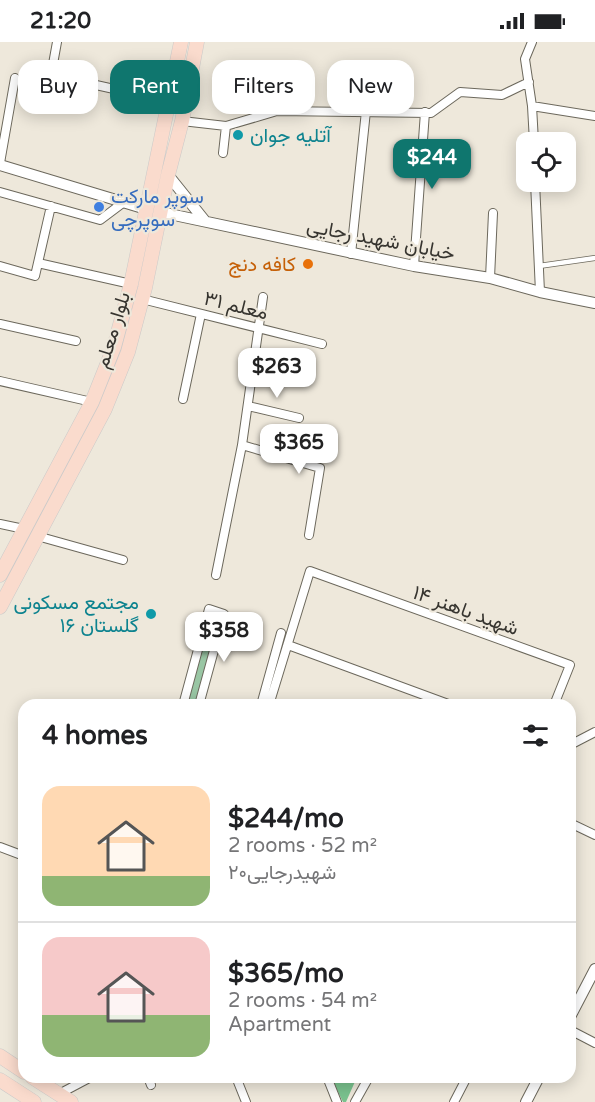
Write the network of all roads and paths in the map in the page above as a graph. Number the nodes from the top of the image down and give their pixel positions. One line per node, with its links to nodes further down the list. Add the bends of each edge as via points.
1 (57, 42): 8 (street, via 51,75)
2 (180, 42): 5 (main road, بلوار معلم)
3 (197, 42): 16 (main road, بلوار معلم)
4 (532, 42): 7 (street, via 525,58)
5 (176, 60)
6 (15, 78): 20 (street)
7 (529, 82): 9 (street); 12 (street, via 502,95 460,92 431,113)
8 (110, 88)
9 (532, 106): 15 (street); 18 (street)
10 (327, 111): 17 (street, via 277,111)
11 (414, 112): 12 (street)
12 (424, 112): 33 (street)
13 (166, 114): 26 (main road, بلوار معلم)
14 (366, 114): 29 (street)
15 (595, 116)
16 (182, 121): 17 (street); 21 (main road, بلوار معلم)
17 (226, 126): 19 (street)
18 (533, 132)
19 (223, 153)
20 (0, 164): 24 (street, خیابان شهید رجایی)
21 (168, 175): 26 (main road, بلوار معلم); 28 (street)
22 (0, 192): 25 (street)
23 (536, 192): 34 (street)
24 (124, 202): 25 (street, via 100,220); 26 (street, خیابان شهید رجایی)
25 (51, 206): 31 (street)
26 (153, 210): 28 (street, خیابان شهید رجایی); 36 (main road, بلوار معلم); 39 (main road, بلوار معلم)
27 (493, 213): 35 (street)
28 (205, 221): 29 (street, خیابان شهید رجایی)
29 (351, 254): 33 (street, خیابان شهید رجایی)
30 (595, 258): 34 (lane)
31 (38, 263): 32 (street, via 35,276); 36 (street)
32 (0, 266)
33 (414, 266): 35 (street, خیابان شهید رجایی)
34 (539, 266): 37 (street)
35 (490, 278): 37 (street, خیابان شهید رجایی)
36 (131, 284): 48 (main road, بلوار معلم, via 114,347)
37 (540, 292): 40 (street, خیابان شهید رجایی)
38 (263, 297): 43 (street)
39 (142, 299): 41 (street, معلم ۳۱); 54 (main road, بلوار معلم, via 128,352 105,408)
40 (595, 303)
41 (201, 314): 43 (street, معلم ۳۱); 47 (street)
42 (0, 324): 44 (street)
43 (259, 328): 45 (street, معلم ۳۱); 49 (street)
44 (76, 341)
45 (322, 344)
46 (0, 381): 48 (street)
47 (183, 399)
48 (92, 402): 53 (main road, بلوار معلم)
49 (248, 406): 50 (street); 51 (street)
50 (299, 418)
51 (242, 445): 55 (street, via 320,468); 59 (street)
52 (0, 524): 53 (street)
53 (24, 529): 56 (main road, بلوار معلم)
54 (37, 536): 57 (street); 60 (main road, بلوار معلم)
55 (309, 536)
56 (4, 559): 58 (main road, بلوار معلم)
57 (123, 560)
58 (0, 575)
59 (216, 575)
60 (0, 606)
61 (281, 633): 65 (street)
62 (288, 645): 66 (street); 67 (street); 68 (street, شهید باهنر ۱۴, via 310,571 570,665)
63 (185, 699): 64 (street, via 209,609 224,614)
64 (201, 699)
65 (263, 699)
66 (271, 699)
67 (435, 699)
68 (556, 699)
69 (595, 732): 70 (street)
70 (576, 743)
71 (576, 826): 72 (street)
72 (595, 835)
73 (0, 847): 74 (street)
74 (18, 854)
75 (595, 969): 76 (street)
76 (576, 1005)
77 (576, 1033): 78 (street)
78 (595, 1043)
79 (0, 1056): 80 (main road)
80 (18, 1068)
81 (0, 1080): 90 (main road)
82 (41, 1083): 89 (main road)
83 (84, 1083): 89 (street)
84 (238, 1083): 91 (street)
85 (329, 1083): 92 (street)
86 (366, 1083): 93 (street)
87 (464, 1083): 94 (street)
88 (536, 1083): 95 (street)
89 (65, 1098)
90 (34, 1102)
91 (246, 1102)
92 (337, 1102)
93 (355, 1102)
94 (454, 1102)
95 (526, 1102)

